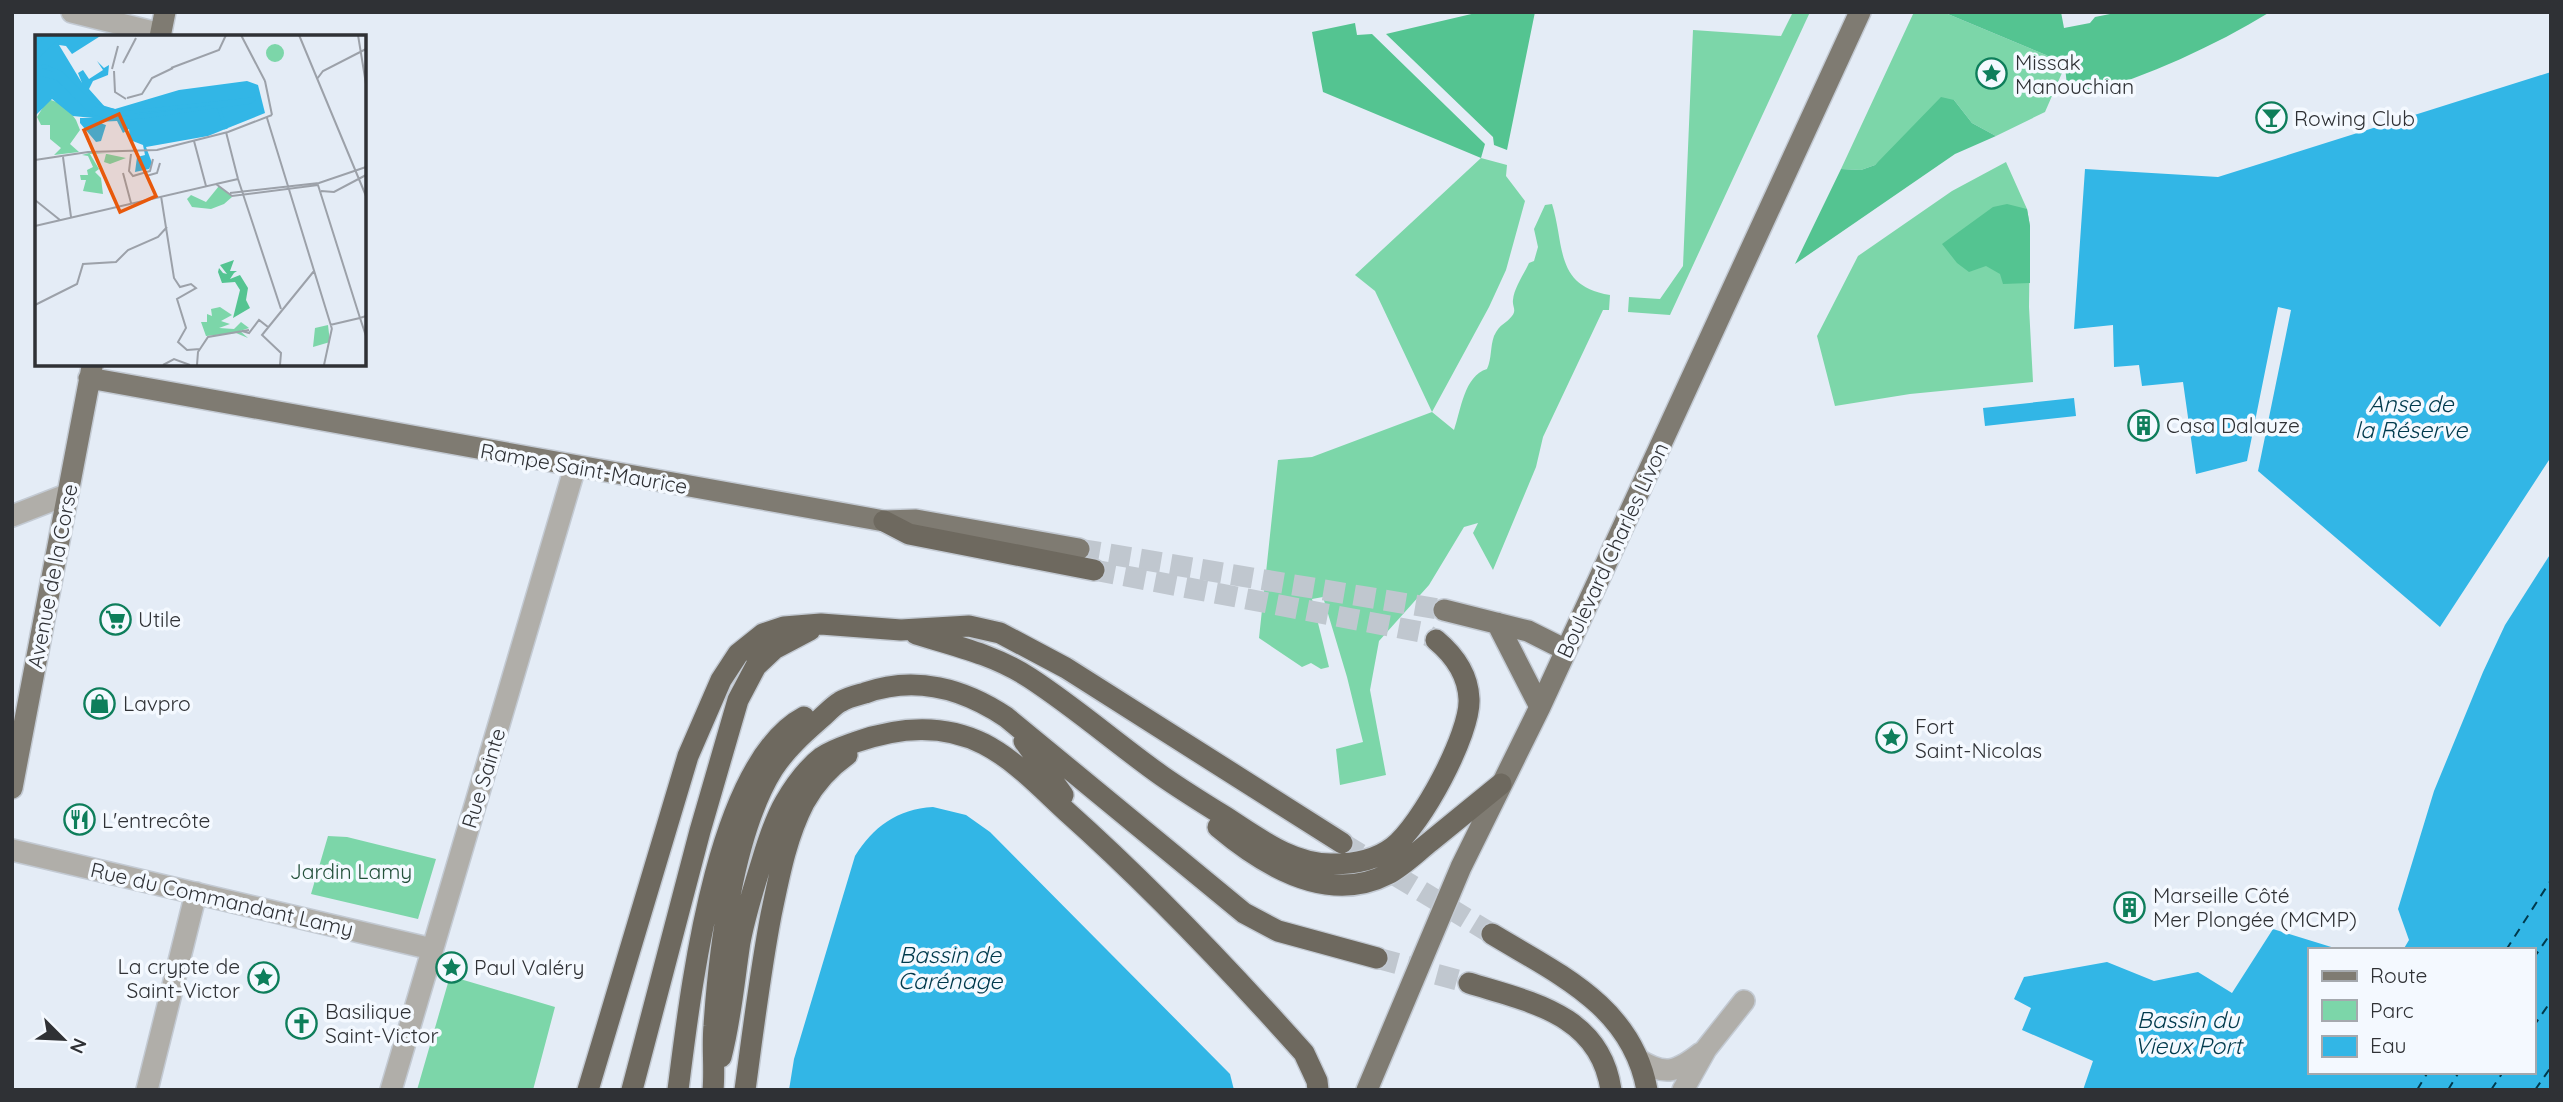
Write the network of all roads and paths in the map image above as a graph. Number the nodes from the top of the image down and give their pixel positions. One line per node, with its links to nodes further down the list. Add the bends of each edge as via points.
1 (72, 12): 4 (street)
2 (165, 12): 5 (main road)
3 (1860, 12): 18 (main road, Boulevard Charles Livon)
4 (157, 35)
5 (161, 35)
6 (91, 371): 7 (main road, Rampe Saint-Maurice); 8 (main road, Avenue de la Corse)
7 (575, 467): 10 (main road, Rampe Saint-Maurice); 31 (street, Rue Sainte)
8 (66, 495): 9 (street); 25 (main road, Avenue de la Corse)
9 (12, 516)
10 (884, 521): 11 (main road, Rampe Saint-Maurice, via 916,520); 12 (highway, via 909,534)
11 (1079, 549)
12 (1094, 570)
13 (1444, 610): 14 (main road)
14 (1497, 623): 18 (main road, via 1528,631); 20 (main road)
15 (821, 624): 16 (highway); 40 (highway, via 763,634 738,654 721,680 688,756); 41 (highway, via 774,649 756,666 738,700)
16 (901, 630): 23 (highway, via 1012,667); 27 (highway, via 968,626 1000,633)
17 (1436, 640): 23 (highway, via 1455,659 1465,679 1469,699 1466,720 1427,807 1402,839 1373,859 1330,865 1291,856)
18 (1566, 650): 20 (main road, Boulevard Charles Livon)
19 (841, 701): 21 (highway, via 890,686 924,685 969,695); 37 (highway, via 800,736 772,771 741,848 717,990); 42 (highway, via 794,722 751,775 732,822 704,928)
20 (1540, 707): 24 (main road, Boulevard Charles Livon)
21 (1006, 717): 26 (highway); 32 (highway, via 1244,913 1278,930)
22 (877, 735): 26 (highway, via 933,729 986,745); 37 (highway, via 824,756 802,776 784,804 750,899 729,1028); 43 (highway, via 826,773 792,829 768,930)
23 (1162, 776): 24 (highway, via 1219,829 1267,863 1300,878 1340,884 1388,874)
24 (1501, 784): 45 (main road, Boulevard Charles Livon)
25 (12, 788)
26 (1098, 840): 44 (highway, via 1304,1053)
27 (1342, 844)
28 (12, 850): 29 (street, Rue du Commandant Lamy)
29 (196, 893): 31 (street, Rue du Commandant Lamy); 38 (street)
30 (1492, 934): 36 (highway, via 1602,1005 1626,1034)
31 (432, 948): 39 (street, Rue Sainte)
32 (1377, 958)
33 (1469, 983): 46 (highway, via 1536,1003 1565,1018 1594,1046)
34 (1744, 1001): 35 (street)
35 (1706, 1049): 36 (street, via 1679,1068 1664,1071); 48 (street)
36 (1639, 1060): 47 (highway)
37 (713, 1088)
38 (147, 1090)
39 (391, 1090)
40 (588, 1090)
41 (632, 1090)
42 (678, 1090)
43 (745, 1090)
44 (1318, 1090)
45 (1367, 1090)
46 (1611, 1090)
47 (1647, 1090)
48 (1683, 1090)

